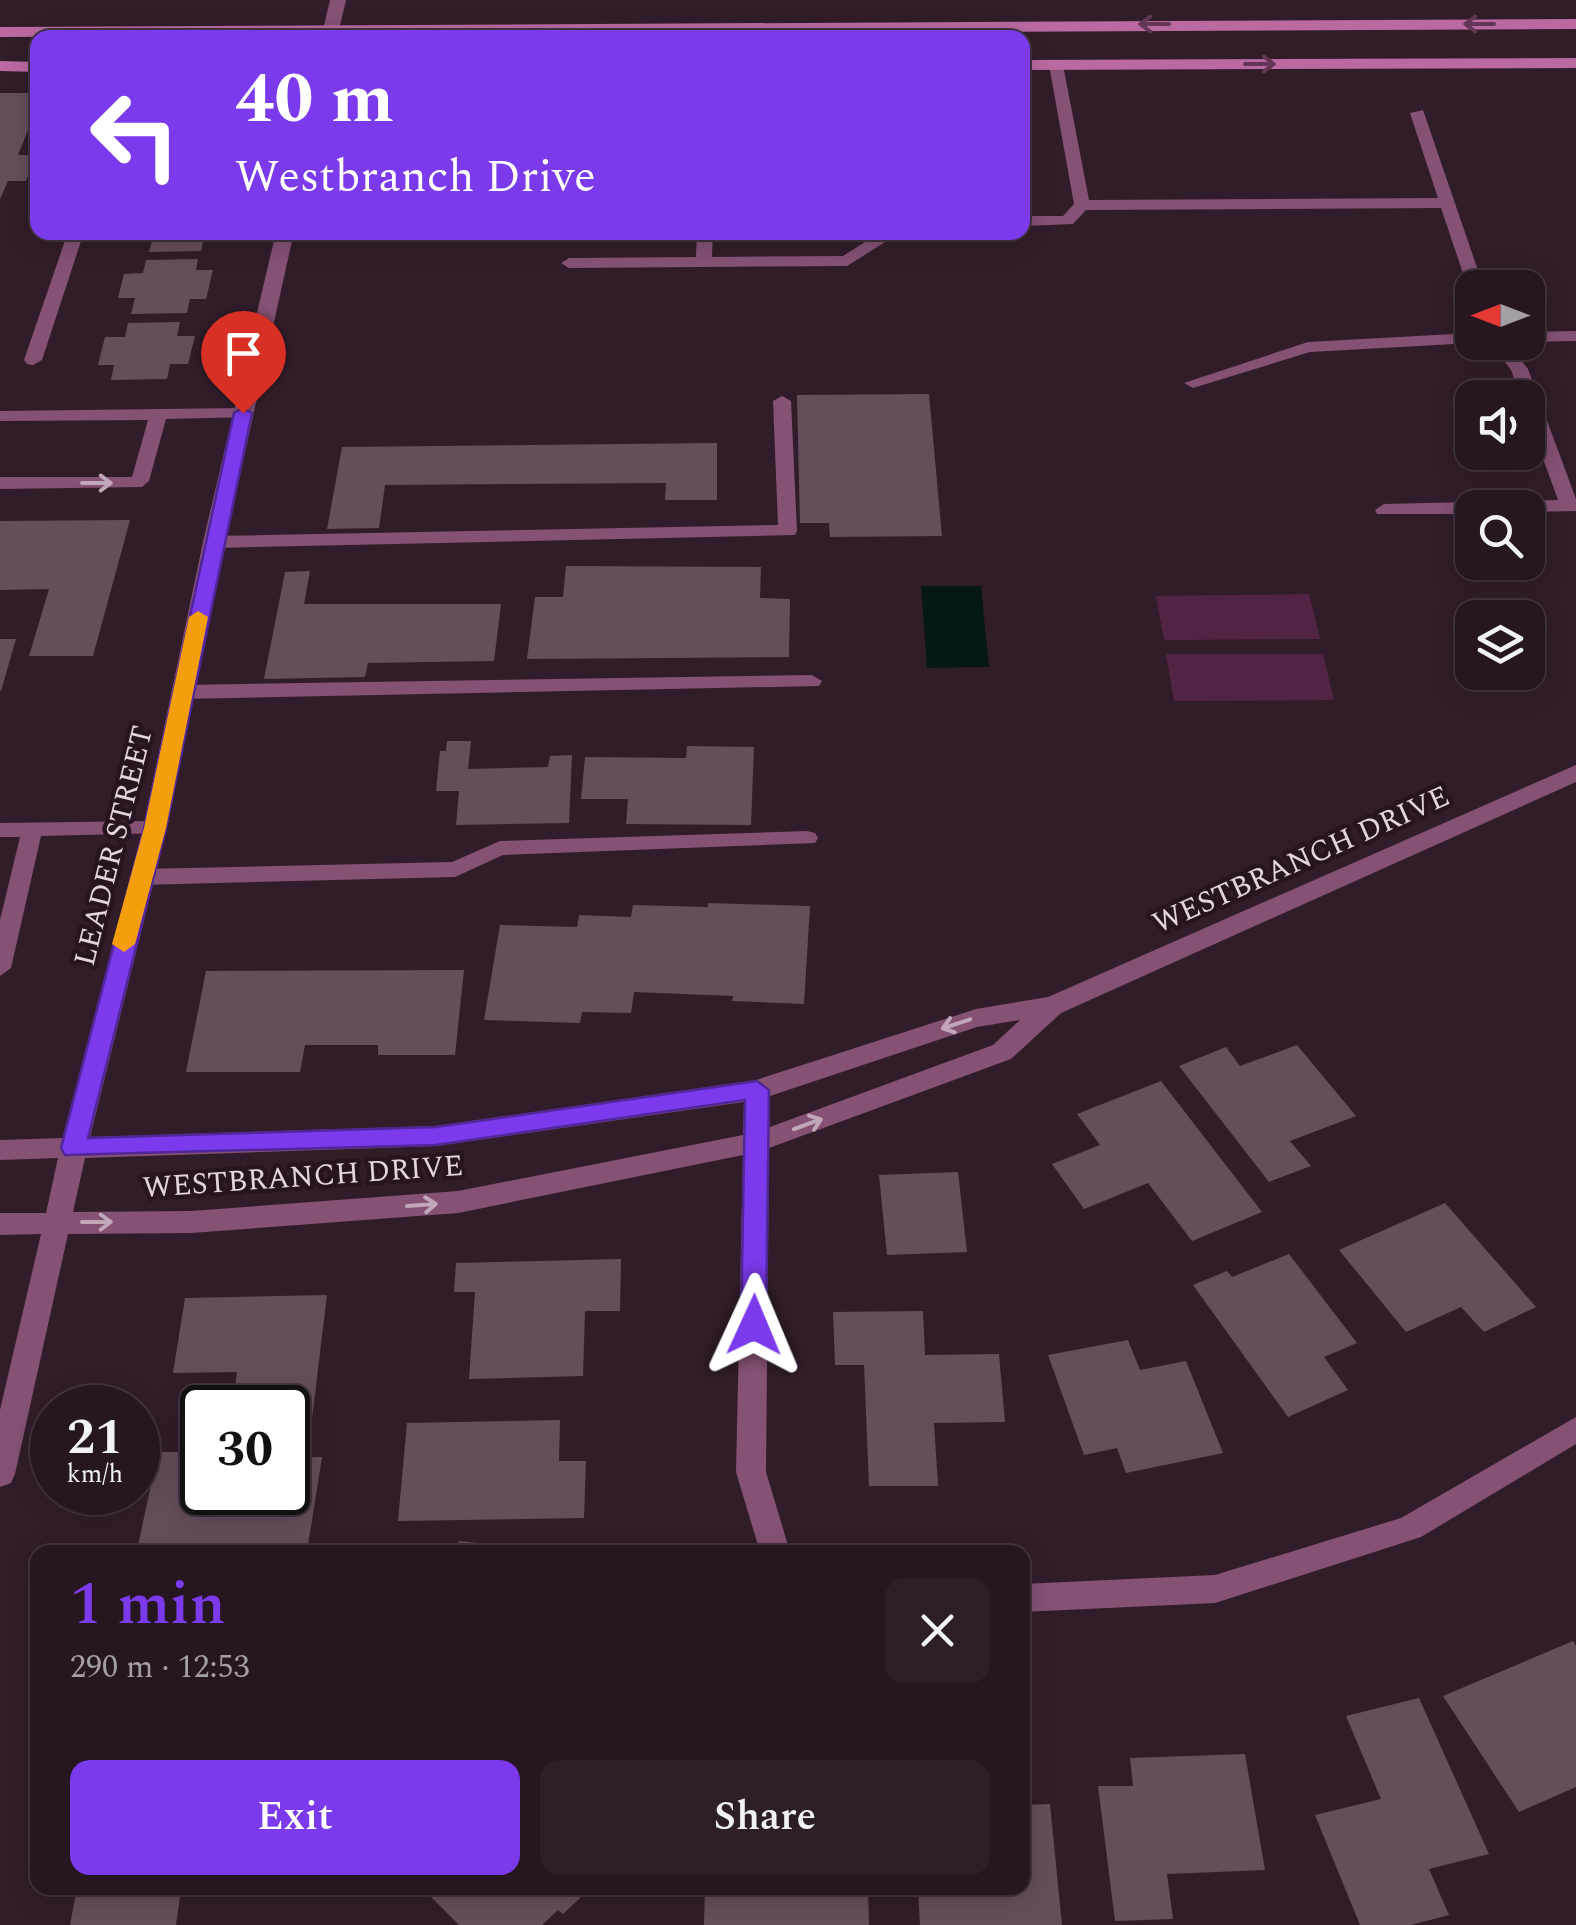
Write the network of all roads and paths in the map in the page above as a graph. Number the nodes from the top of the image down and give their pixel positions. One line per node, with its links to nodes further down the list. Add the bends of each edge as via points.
1 (338, 0): 4 (street)
2 (1049, 24): 3 (main road, one-way to 2); 5 (main road); 10 (main road)
3 (1576, 24)
4 (331, 30)
5 (618, 30)
6 (0, 32): 7 (main road)
7 (30, 32)
8 (1576, 62): 10 (main road, one-way to 8)
9 (1030, 65): 10 (main road)
10 (1056, 65): 15 (lane)
11 (0, 66): 12 (main road)
12 (30, 67)
13 (1418, 113): 14 (lane)
14 (1448, 203): 15 (lane); 23 (lane)
15 (1082, 205): 16 (lane, via 1067,221)
16 (1030, 222)
17 (73, 240): 27 (lane)
18 (282, 240): 31 (street, LEADER STREET)
19 (705, 240): 22 (lane)
20 (880, 240): 22 (lane, via 847,261)
21 (570, 263): 22 (lane)
22 (704, 263)
23 (1470, 270)
24 (1576, 336): 25 (lane)
25 (1545, 337)
26 (1455, 339): 29 (lane, via 1308,346)
27 (33, 360)
28 (1512, 360): 35 (lane)
29 (1193, 383)
30 (782, 402): 39 (lane, via 788,531)
31 (243, 413): 32 (lane); 39 (street, LEADER STREET)
32 (158, 414): 33 (lane); 34 (lane, one-way to 32, via 140,481)
33 (0, 416)
34 (0, 484)
35 (1572, 505): 36 (lane)
36 (1545, 506)
37 (1455, 508): 38 (lane)
38 (1384, 510)
39 (214, 542): 41 (street, LEADER STREET)
40 (812, 681): 41 (lane)
41 (183, 692): 43 (street, LEADER STREET)
42 (1576, 773): 49 (street, WESTBRANCH DRIVE)
43 (155, 828): 44 (lane); 47 (street, LEADER STREET)
44 (32, 829): 45 (lane); 48 (lane)
45 (0, 830)
46 (807, 838): 47 (lane, via 500,848 455,869)
47 (140, 878): 52 (street, LEADER STREET)
48 (0, 968)
49 (1052, 1006): 50 (street, WESTBRANCH DRIVE, one-way to 50, via 976,1018); 51 (street, WESTBRANCH DRIVE, one-way to 49, via 1002,1052)
50 (757, 1090): 51 (street); 52 (street, WESTBRANCH DRIVE, via 436,1136)
51 (756, 1142): 54 (street, WESTBRANCH DRIVE, one-way to 51, via 191,1222 458,1202); 58 (street, via 751,1472)
52 (74, 1148): 53 (street, WESTBRANCH DRIVE); 54 (street, LEADER STREET)
53 (0, 1150)
54 (57, 1222): 55 (street, WESTBRANCH DRIVE); 57 (street, LEADER STREET)
55 (0, 1224)
56 (1576, 1429): 59 (street, via 1410,1528 1214,1589)
57 (0, 1474)
58 (773, 1545)
59 (1030, 1598)

